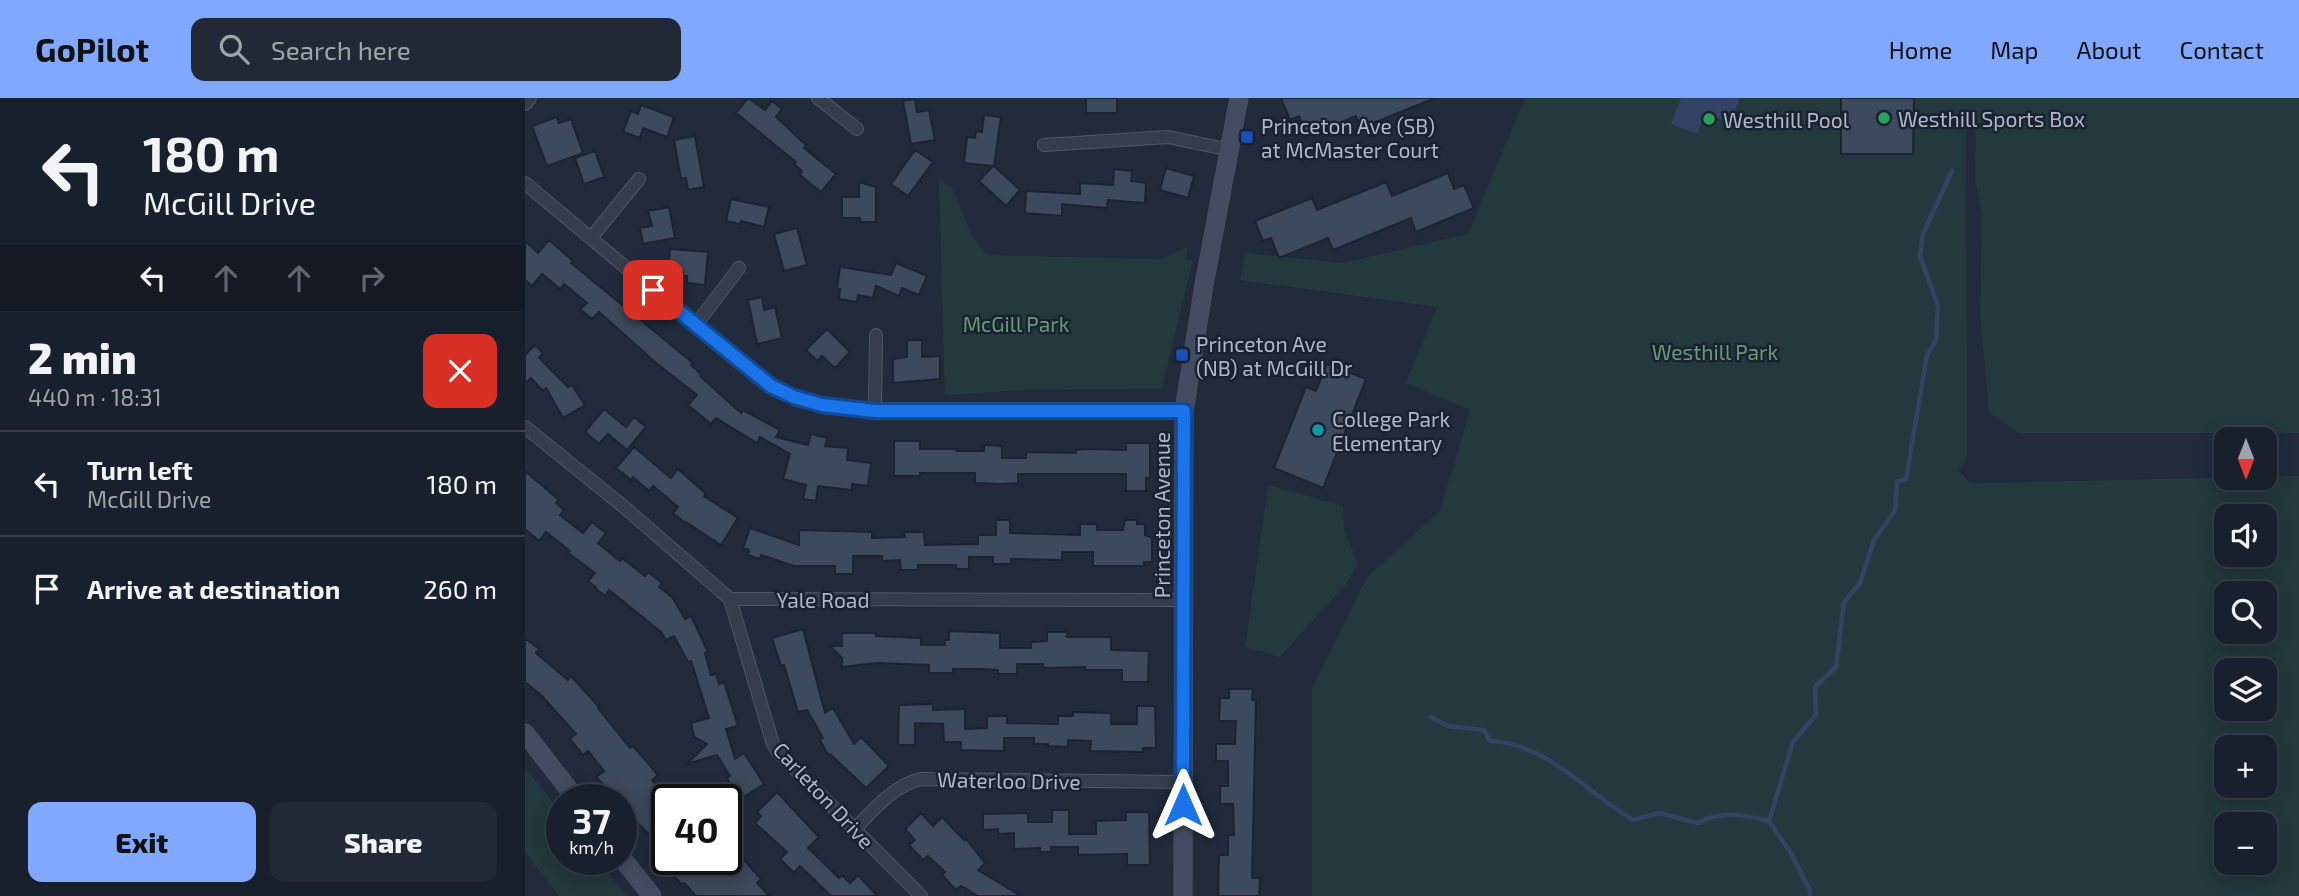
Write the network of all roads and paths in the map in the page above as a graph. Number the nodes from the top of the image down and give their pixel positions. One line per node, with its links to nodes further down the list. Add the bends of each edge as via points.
1 (530, 98): 4 (street)
2 (818, 98): 5 (street)
3 (1240, 98): 7 (street, Princeton Avenue)
4 (525, 104)
5 (857, 129)
6 (1044, 145): 7 (street, via 1168,138)
7 (1230, 150): 15 (street, Princeton Avenue)
8 (639, 179): 10 (street)
9 (525, 183): 10 (street)
10 (591, 238): 12 (street)
11 (739, 268): 12 (street)
12 (695, 326): 14 (street, via 783,393 836,408)
13 (876, 335): 14 (street)
14 (875, 411): 15 (street)
15 (1184, 411): 18 (street, Princeton Avenue)
16 (525, 427): 17 (street)
17 (730, 599): 18 (street, Yale Road); 22 (street, Carleton Drive, via 773,744)
18 (1183, 600): 20 (street, Princeton Avenue)
19 (525, 733): 21 (street)
20 (1183, 782): 22 (street, Waterloo Drive, via 921,779 895,791); 26 (street, Princeton Avenue)
21 (565, 784)
22 (854, 830): 25 (street, Carleton Drive)
23 (635, 875): 24 (street)
24 (652, 896)
25 (921, 896)
26 (1183, 896)

